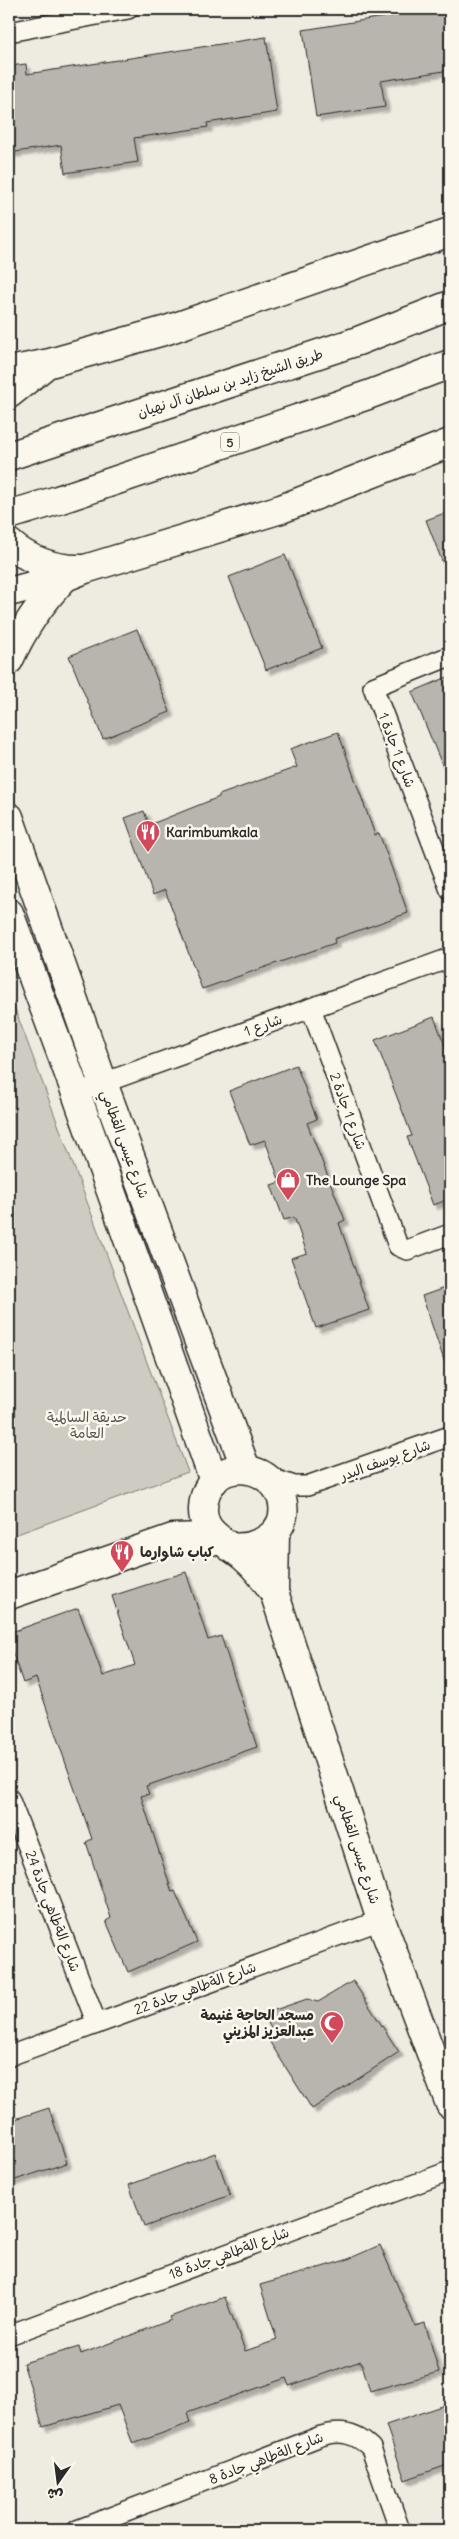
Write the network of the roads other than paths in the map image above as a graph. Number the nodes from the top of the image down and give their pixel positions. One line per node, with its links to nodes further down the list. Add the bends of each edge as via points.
1 (128, 9): 2 (street)
2 (9, 32)
3 (450, 232): 5 (main road, via 167,330)
4 (450, 305): 10 (main road, طريق الشيخ زايد بن سلطان آل نهيان, via 358,341)
5 (50, 362): 7 (main road); 8 (main road)
6 (450, 364): 11 (main road, 5)
7 (9, 371)
8 (9, 394)
9 (450, 443): 13 (main road, via 281,509)
10 (9, 456)
11 (9, 515)
12 (9, 543): 13 (main road, via 39,561)
13 (75, 573): 14 (main road); 16 (main road, via 51,591 27,623)
14 (9, 592)
15 (450, 656): 18 (street, شارع 1 جادة 1, via 373,687)
16 (9, 660)
17 (9, 817): 22 (main road, شارع عيسى القطامي)
18 (450, 890)
19 (9, 913): 23 (main road, شارع عيسى القطامي)
20 (450, 958): 21 (street, شارع 1)
21 (311, 1008): 22 (street, شارع 1); 24 (street, شارع 1 جادة 2, via 398,1246 406,1250)
22 (103, 1083): 23 (street, شارع 1); 26 (main road, شارع عيسى القطامي)
23 (76, 1093): 28 (main road, شارع عيسى القطامي)
24 (450, 1234)
25 (450, 1436): 27 (street, شارع يوسف البدر)
26 (257, 1473): 27 (street, شارع يوسف البدر, via 294,1486); 28 (main road, via 234,1469); 29 (main road, via 282,1498)
27 (320, 1483): 29 (street, شارع يوسف البدر, via 298,1499)
28 (210, 1487): 30 (main road, via 185,1521); 31 (main road, via 203,1506 204,1519 210,1531)
29 (278, 1526): 31 (main road, via 267,1541 255,1546 243,1548); 32 (main road, شارع عيسى القطامي)
30 (158, 1542): 31 (main road, via 188,1536); 33 (main road)
31 (225, 1544): 32 (main road, شارع عيسى القطامي, via 255,1567)
32 (274, 1592): 35 (main road, شارع عيسى القطامي)
33 (9, 1595)
34 (9, 1798): 36 (street, شارع الةطاهي جادة 24)
35 (382, 1920): 36 (street, شارع الةطاهي جادة 22); 38 (main road, شارع عيسى القطامي)
36 (97, 2024): 37 (street, شارع الةطاهي جادة 22)
37 (9, 2056)
38 (450, 2104)
39 (450, 2172): 40 (street, شارع الةطاهي جادة 18)
40 (9, 2335)
41 (122, 2522): 42 (street, شارع الةطاهي جادة 8); 43 (street, شارع الةطاهي جادة 8, via 320,2436 342,2433 363,2440 371,2448)
42 (77, 2530)
43 (400, 2530)

